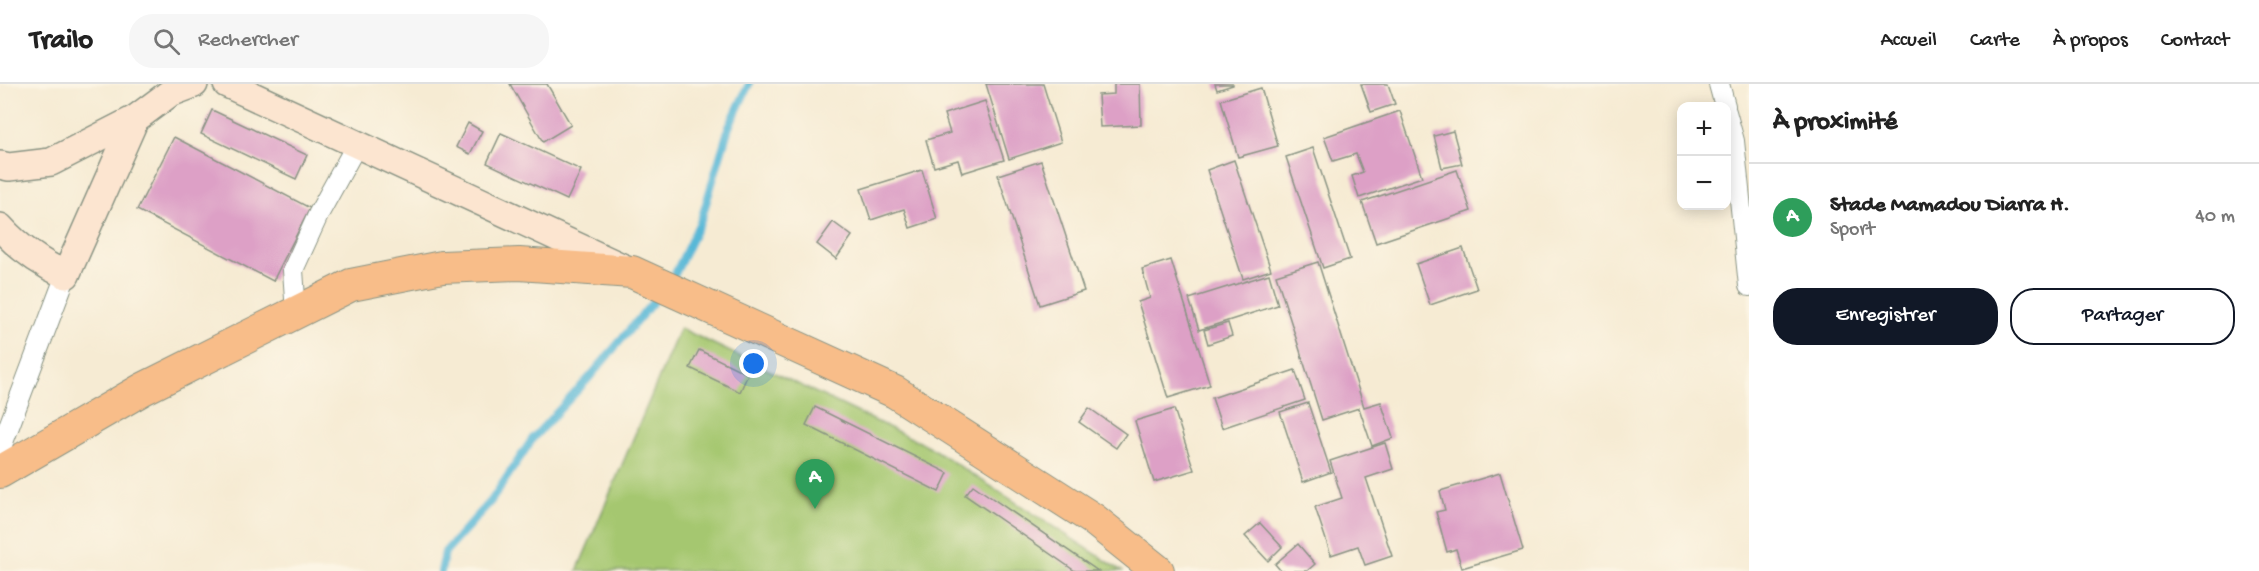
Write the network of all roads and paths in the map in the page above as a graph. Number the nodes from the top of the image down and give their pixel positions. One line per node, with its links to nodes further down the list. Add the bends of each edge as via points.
1 (227, 84): 7 (street)
2 (1719, 84): 4 (street)
3 (177, 87): 5 (street)
4 (1724, 102)
5 (135, 119): 8 (street, via 51,162); 11 (street)
6 (1731, 130): 12 (street)
7 (357, 144): 10 (street); 13 (street, via 293,270)
8 (0, 165)
9 (0, 227): 11 (street, via 15,244)
10 (632, 272): 13 (main road, via 519,264 442,267 351,285); 16 (main road, via 895,392 1094,519)
11 (66, 275): 14 (street)
12 (1749, 286)
13 (296, 313): 15 (main road, via 143,389)
14 (0, 450)
15 (0, 472)
16 (1158, 571)

